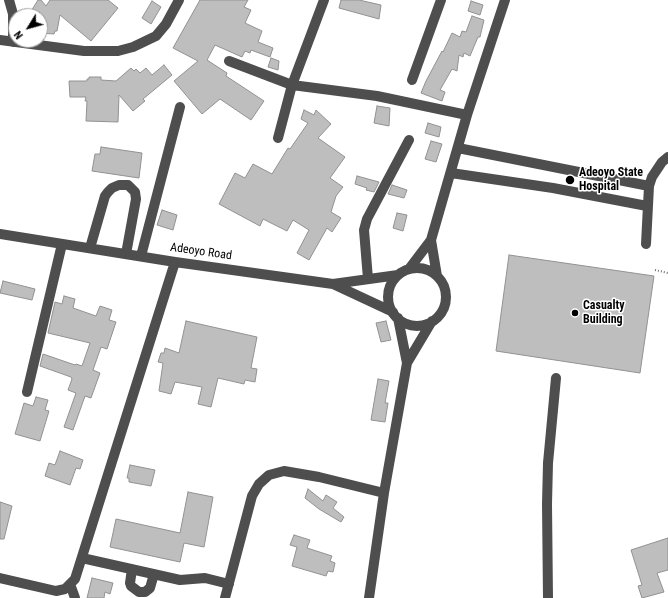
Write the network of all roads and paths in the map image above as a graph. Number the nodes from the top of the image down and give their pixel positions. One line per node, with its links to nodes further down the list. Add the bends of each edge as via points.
1 (179, 0): 5 (street, via 156,36 134,47 118,51 84,51)
2 (324, 0): 8 (street)
3 (441, 0): 7 (street)
4 (506, 0): 10 (street)
5 (48, 46)
6 (229, 61): 8 (street)
7 (412, 80)
8 (292, 85): 10 (street, via 378,96); 11 (street)
9 (180, 107): 24 (street)
10 (467, 115): 13 (street)
11 (278, 138)
12 (409, 140): 31 (street, via 367,219 364,230)
13 (458, 148): 15 (street); 16 (street)
14 (668, 157): 16 (street, via 652,177)
15 (450, 173): 17 (street, via 553,188); 19 (street)
16 (649, 186): 17 (street)
17 (647, 206): 21 (street)
18 (0, 234): 20 (street, Adeoyo Road)
19 (431, 240): 26 (street); 30 (street)
20 (62, 244): 22 (street, Adeoyo Road); 37 (street)
21 (646, 244)
22 (90, 248): 23 (street, Adeoyo Road); 23 (street, via 105,196 112,188 128,185 135,192 136,199)
23 (126, 254): 24 (street, Adeoyo Road)
24 (141, 256): 25 (street, Adeoyo Road)
25 (174, 262): 32 (street, Adeoyo Road); 39 (street)
26 (409, 269): 29 (street); 30 (street, via 424,269)
27 (655, 270): 28 (path)
28 (668, 273)
29 (398, 275): 31 (street); 33 (street, via 392,281 388,297)
30 (437, 276): 34 (street, via 444,288 445,303)
31 (368, 279): 32 (street)
32 (333, 284): 33 (street, Adeoyo Road)
33 (395, 315): 34 (street, via 404,322 418,326); 35 (street)
34 (432, 321): 35 (street)
35 (407, 363): 38 (street)
36 (556, 378): 48 (street, via 548,470)
37 (27, 392)
38 (384, 492): 44 (street, via 284,471 269,475 259,484 252,496); 47 (street)
39 (82, 558): 40 (street); 43 (street, via 75,579)
40 (132, 569): 41 (street); 41 (street, via 130,583 139,592 145,592 150,588)
41 (154, 574): 44 (street, via 180,580 205,578)
42 (0, 578): 43 (street, via 56,591 65,589)
43 (70, 584): 45 (street)
44 (229, 584): 46 (street)
45 (76, 598)
46 (225, 598)
47 (369, 598)
48 (548, 598)

